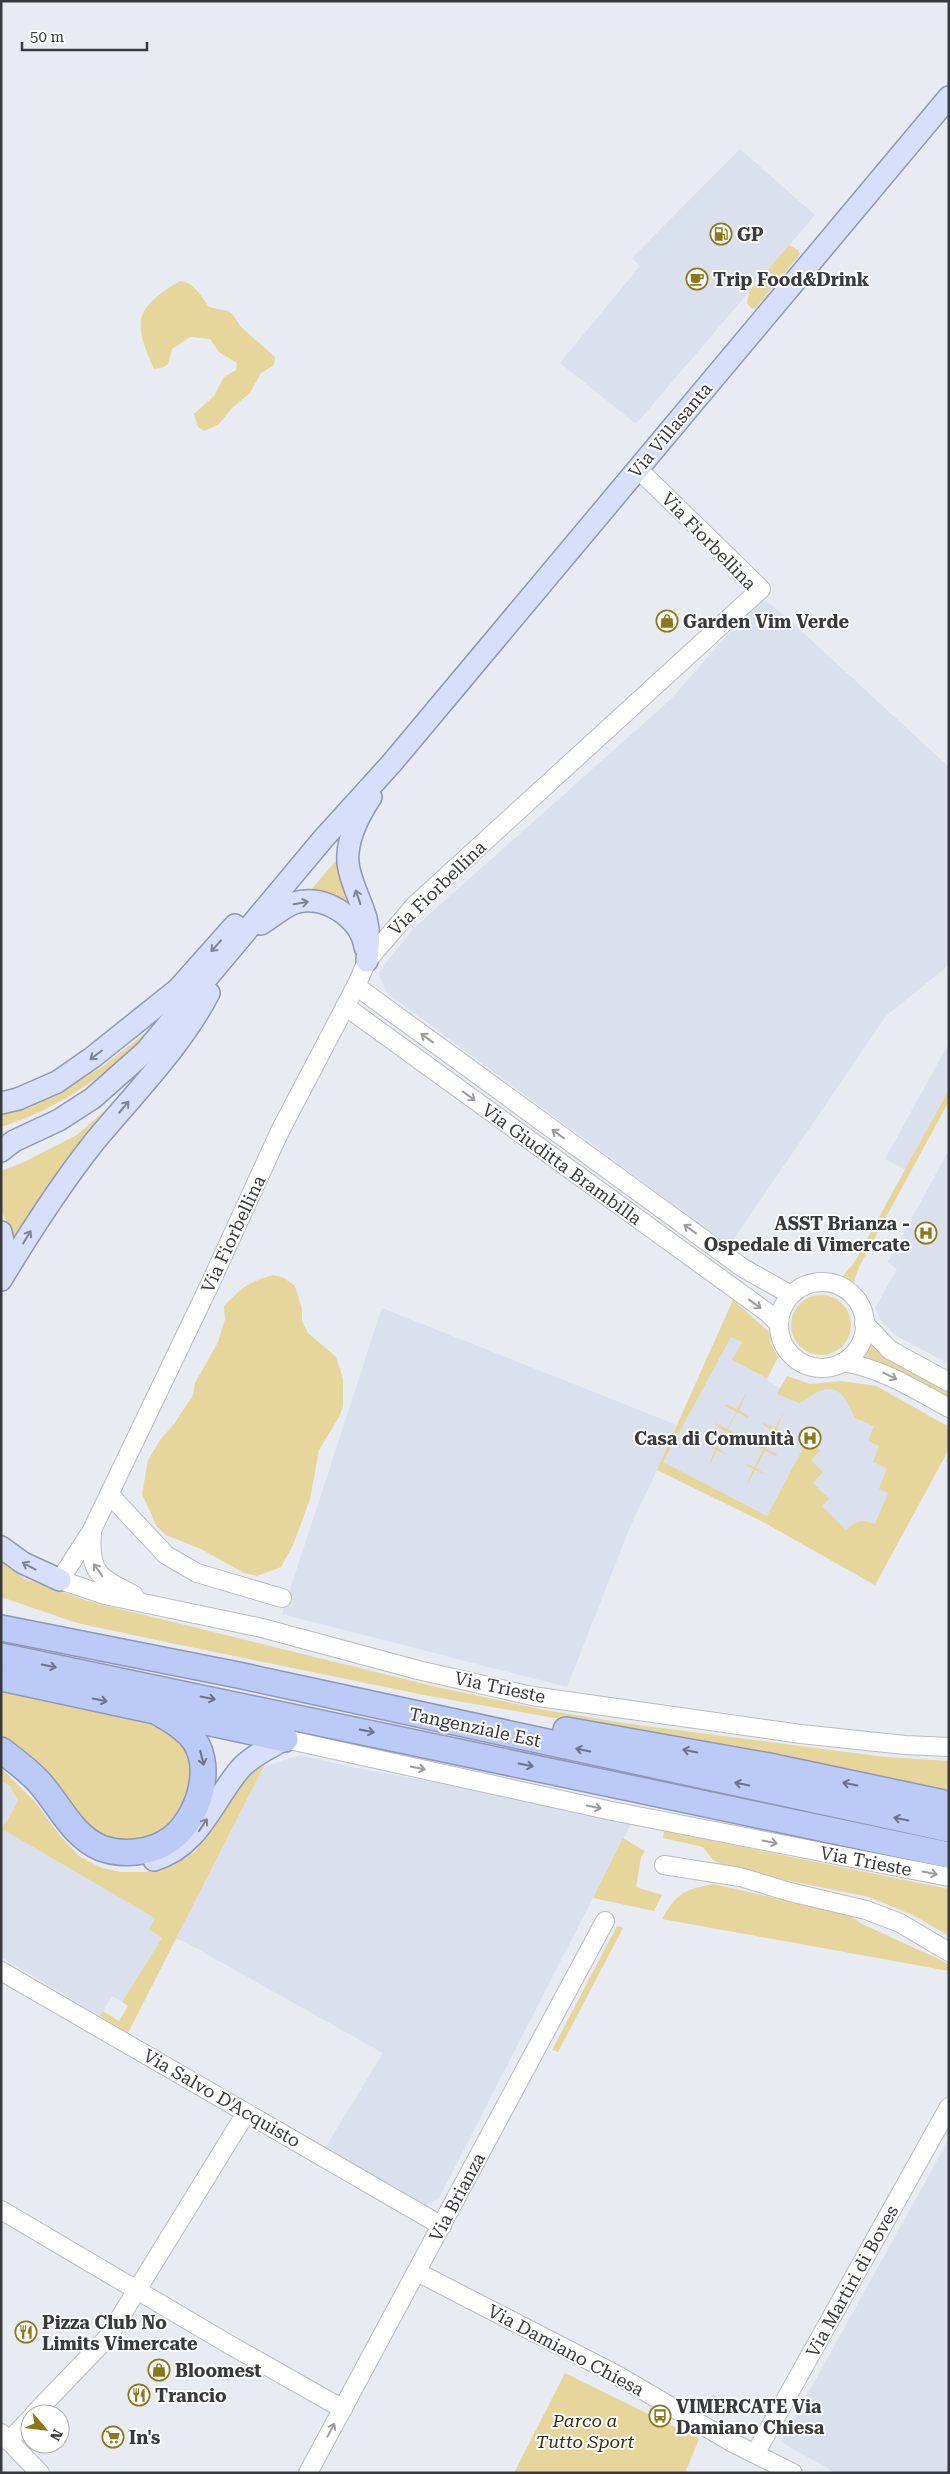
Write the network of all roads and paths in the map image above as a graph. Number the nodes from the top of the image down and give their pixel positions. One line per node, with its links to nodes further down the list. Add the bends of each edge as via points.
1 (949, 97): 2 (main road, Via Villasanta)
2 (638, 469): 3 (main road, Via Villasanta); 7 (street, Via Fiorbellina, via 761,589 415,905)
3 (391, 764): 4 (main road); 7 (main road, one-way to 3, via 369,938 366,919 348,862 352,835 362,811)
4 (359, 798): 5 (main road); 10 (main road, one-way to 10, via 324,826 178,989 57,1082)
5 (244, 935): 6 (main road); 7 (main road, one-way to 7, via 294,903 314,901 339,910 357,927)
6 (231, 952): 11 (main road, via 146,1051 112,1082 59,1120); 13 (main road, one-way to 6, via 57,1192 179,1041)
7 (367, 961): 8 (street, Via Fiorbellina)
8 (356, 986): 9 (street, Via Fiorbellina); 14 (street, Via Giuditta Brambilla, one-way to 8, via 743,1268)
9 (345, 1006): 16 (street, Via Giuditta Brambilla, one-way to 16); 20 (street, Via Fiorbellina, via 280,1131)
10 (1, 1103)
11 (5, 1145)
12 (1, 1232): 13 (main road, via 6,1254)
13 (1, 1279)
14 (791, 1295): 15 (street, via 810,1284 835,1285 848,1291 857,1301); 16 (street, via 782,1308)
15 (864, 1323): 17 (street, via 860,1345); 18 (street, via 890,1350)
16 (779, 1324): 17 (street, via 780,1338 795,1359 819,1368)
17 (844, 1362): 19 (street, one-way to 19, via 871,1367 892,1376)
18 (949, 1382)
19 (949, 1408)
20 (109, 1494): 21 (street, Via Fiorbellina); 24 (street, via 166,1555 197,1573)
21 (92, 1530): 23 (street, Via Fiorbellina); 25 (street, Via Fiorbellina, one-way to 21, via 107,1581 95,1570 90,1555)
22 (1, 1548): 23 (main road, one-way to 22, via 23,1563)
23 (60, 1580): 25 (street, Via Trieste, via 105,1595)
24 (282, 1598)
25 (152, 1605): 33 (street, Via Trieste, via 262,1628 418,1670 532,1696 801,1734)
26 (1, 1612): 29 (highway)
27 (1, 1628): 29 (highway, Tangenziale Est)
28 (1, 1656): 38 (highway, Tangenziale Est, one-way to 38)
29 (238, 1675): 36 (highway, one-way to 29, via 650,1744); 37 (highway, Tangenziale Est, one-way to 29)
30 (1, 1678): 31 (highway, one-way to 31)
31 (158, 1712): 32 (highway); 34 (highway, one-way to 34, via 194,1739 204,1766 203,1776 198,1798 178,1832 161,1845 141,1851 110,1850 90,1842 72,1825 38,1781)
32 (285, 1739): 35 (main road, one-way to 32, via 29,1784 62,1828 86,1852 114,1863 138,1864 164,1857 186,1844 203,1825 240,1769); 40 (street, Via Trieste, one-way to 40, via 612,1811)
33 (949, 1747)
34 (1, 1750)
35 (1, 1759)
36 (949, 1804)
37 (949, 1829)
38 (949, 1855)
39 (664, 1865): 42 (street, via 740,1877 866,1910 900,1923)
40 (949, 1877)
41 (605, 1921): 47 (street, Via Brianza)
42 (949, 1952)
43 (1, 1971): 45 (street, Via Salvo D'Acquisto)
44 (949, 2107): 54 (street, Via Martiri di Boves)
45 (246, 2113): 47 (street, Via Salvo D'Acquisto); 49 (street)
46 (1, 2210): 49 (street)
47 (442, 2226): 48 (street, Via Brianza)
48 (417, 2272): 51 (street, Via Brianza); 54 (street, Via Damiano Chiesa, via 617,2375)
49 (138, 2290): 50 (street, via 108,2337); 51 (street)
50 (44, 2404)
51 (343, 2409): 56 (street, Via Brianza, one-way to 51)
52 (20, 2426): 53 (street)
53 (5, 2437): 55 (street)
54 (755, 2454): 57 (street, Via Damiano Chiesa)
55 (40, 2473)
56 (308, 2473)
57 (793, 2473)

